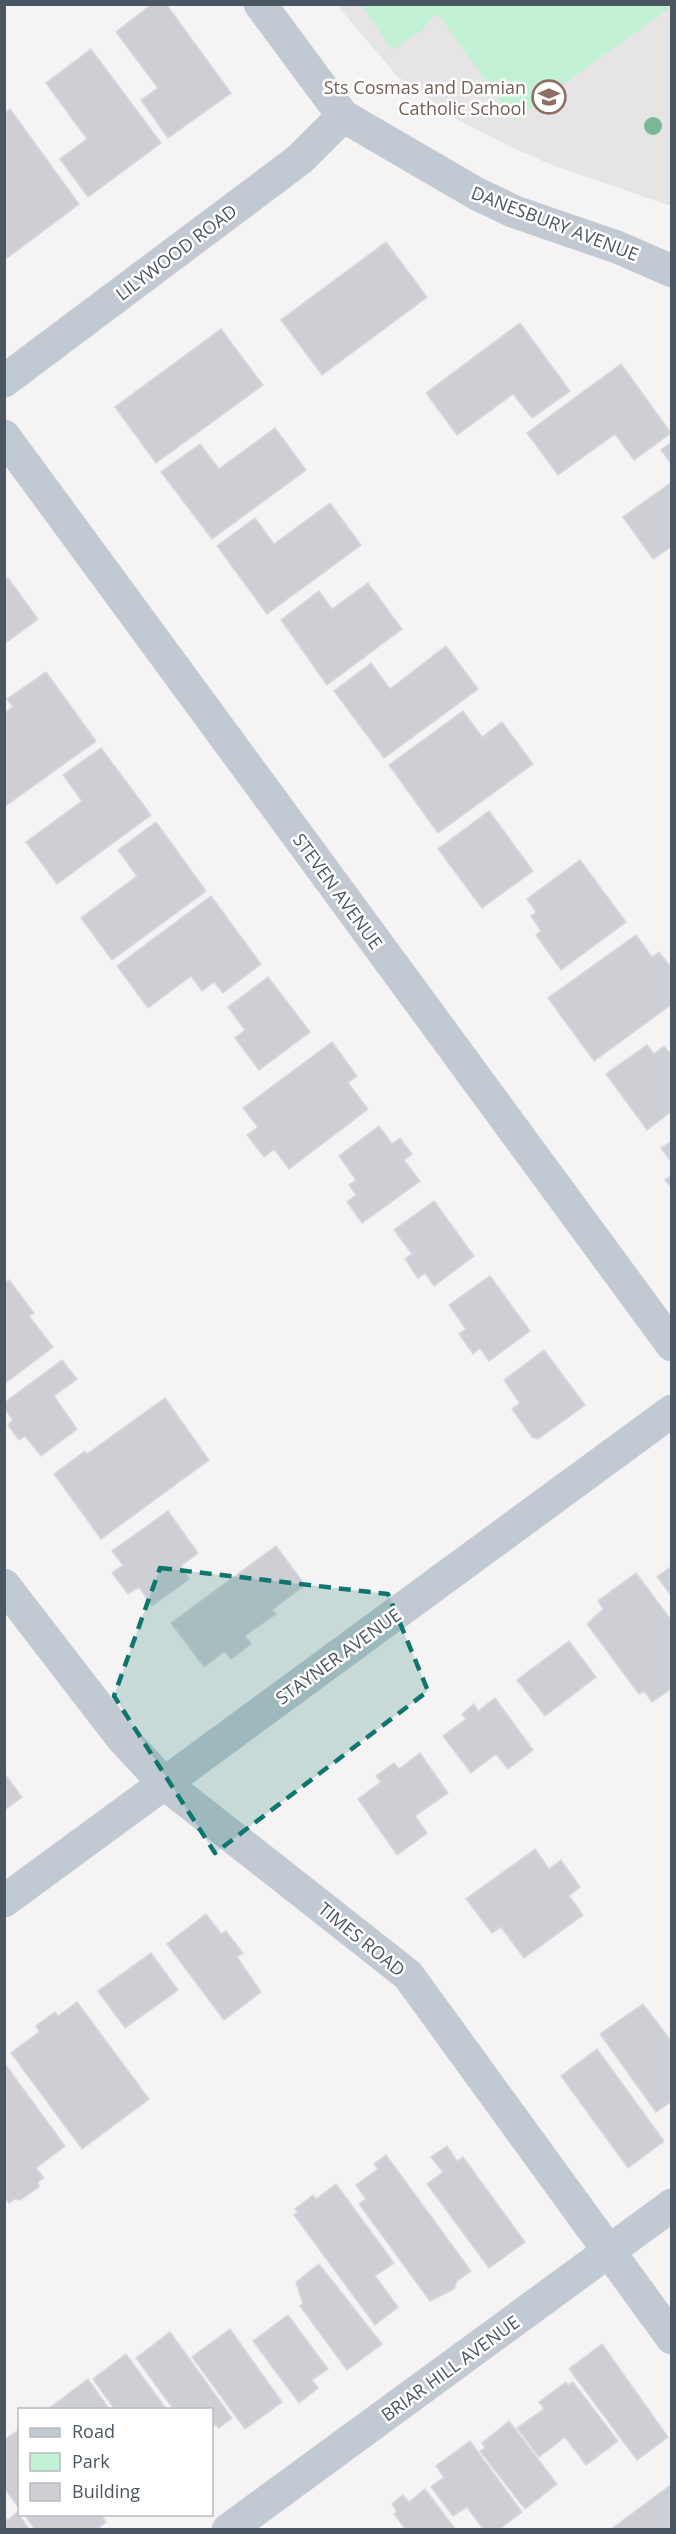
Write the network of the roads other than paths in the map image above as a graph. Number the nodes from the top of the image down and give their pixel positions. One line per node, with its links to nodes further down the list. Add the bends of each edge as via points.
1 (260, 4): 2 (street, DANESBURY AVENUE)
2 (344, 116): 3 (street, DANESBURY AVENUE, via 515,212); 4 (street, LILYWOOD ROAD, via 300,159)
3 (672, 271)
4 (4, 381)
5 (4, 436): 6 (street, STEVEN AVENUE)
6 (672, 1345)
7 (672, 1411): 9 (street, STAYNER AVENUE)
8 (4, 1584): 9 (street, TIMES ROAD, via 122,1738)
9 (164, 1783): 10 (street, STAYNER AVENUE); 12 (street, TIMES ROAD, via 408,1975)
10 (4, 1901)
11 (672, 2205): 12 (street, BRIAR HILL AVENUE)
12 (609, 2252): 13 (street, TIMES ROAD); 14 (street, BRIAR HILL AVENUE)
13 (672, 2338)
14 (228, 2529)

